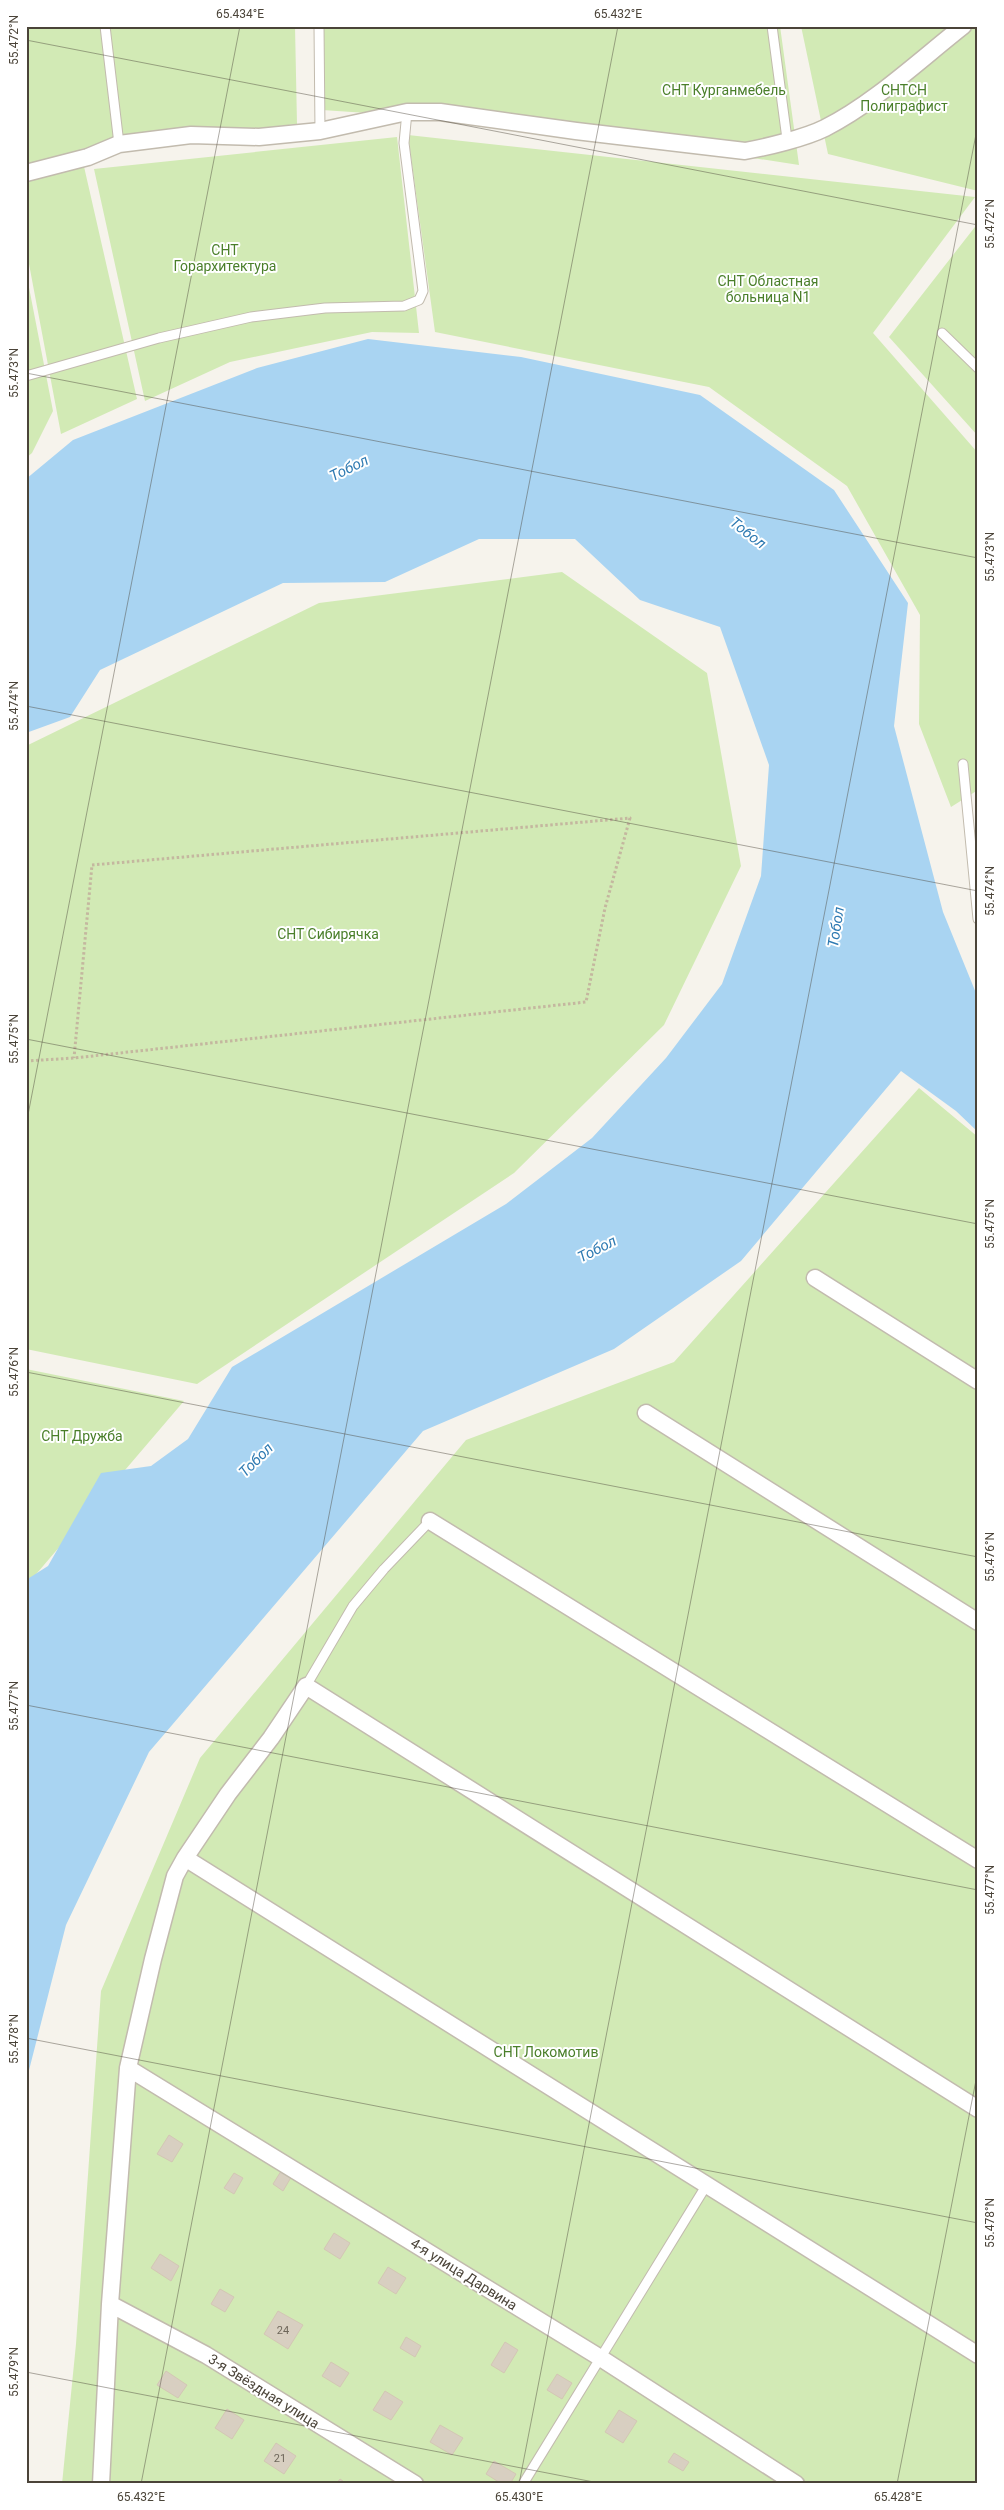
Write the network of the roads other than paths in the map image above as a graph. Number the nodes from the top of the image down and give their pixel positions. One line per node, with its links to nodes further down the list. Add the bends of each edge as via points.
1 (105, 26): 8 (lane)
2 (320, 26): 6 (lane)
3 (772, 26): 7 (lane)
4 (963, 26): 7 (street, via 860,106 824,128)
5 (407, 112): 6 (street); 7 (street, via 440,112 576,132 745,151); 12 (lane, via 404,143 423,291 419,300 404,306 325,308 251,317 159,338)
6 (320, 130): 8 (street, via 260,137 190,136)
7 (787, 140)
8 (119, 144): 9 (street, via 88,157)
9 (26, 173)
10 (942, 332): 11 (lane)
11 (978, 368)
12 (26, 376)
13 (963, 764): 14 (lane)
14 (978, 920)
15 (815, 1278): 16 (street)
16 (978, 1381)
17 (646, 1413): 19 (street)
18 (430, 1521): 20 (lane, via 352,1606); 22 (street)
19 (978, 1622)
20 (306, 1686): 21 (street); 24 (street)
21 (185, 1858): 23 (street, via 175,1876); 25 (street)
22 (978, 1860)
23 (128, 2068): 26 (street); 28 (street, 4-я улица Дарвина)
24 (978, 2109)
25 (706, 2186): 27 (street); 28 (lane)
26 (110, 2304): 29 (street); 30 (street, 3-я Звёздная улица, via 206,2354)
27 (978, 2355)
28 (599, 2357): 31 (lane); 32 (street, 4-я улица Дарвина)
29 (102, 2484)
30 (415, 2484)
31 (522, 2484)
32 (796, 2484)

